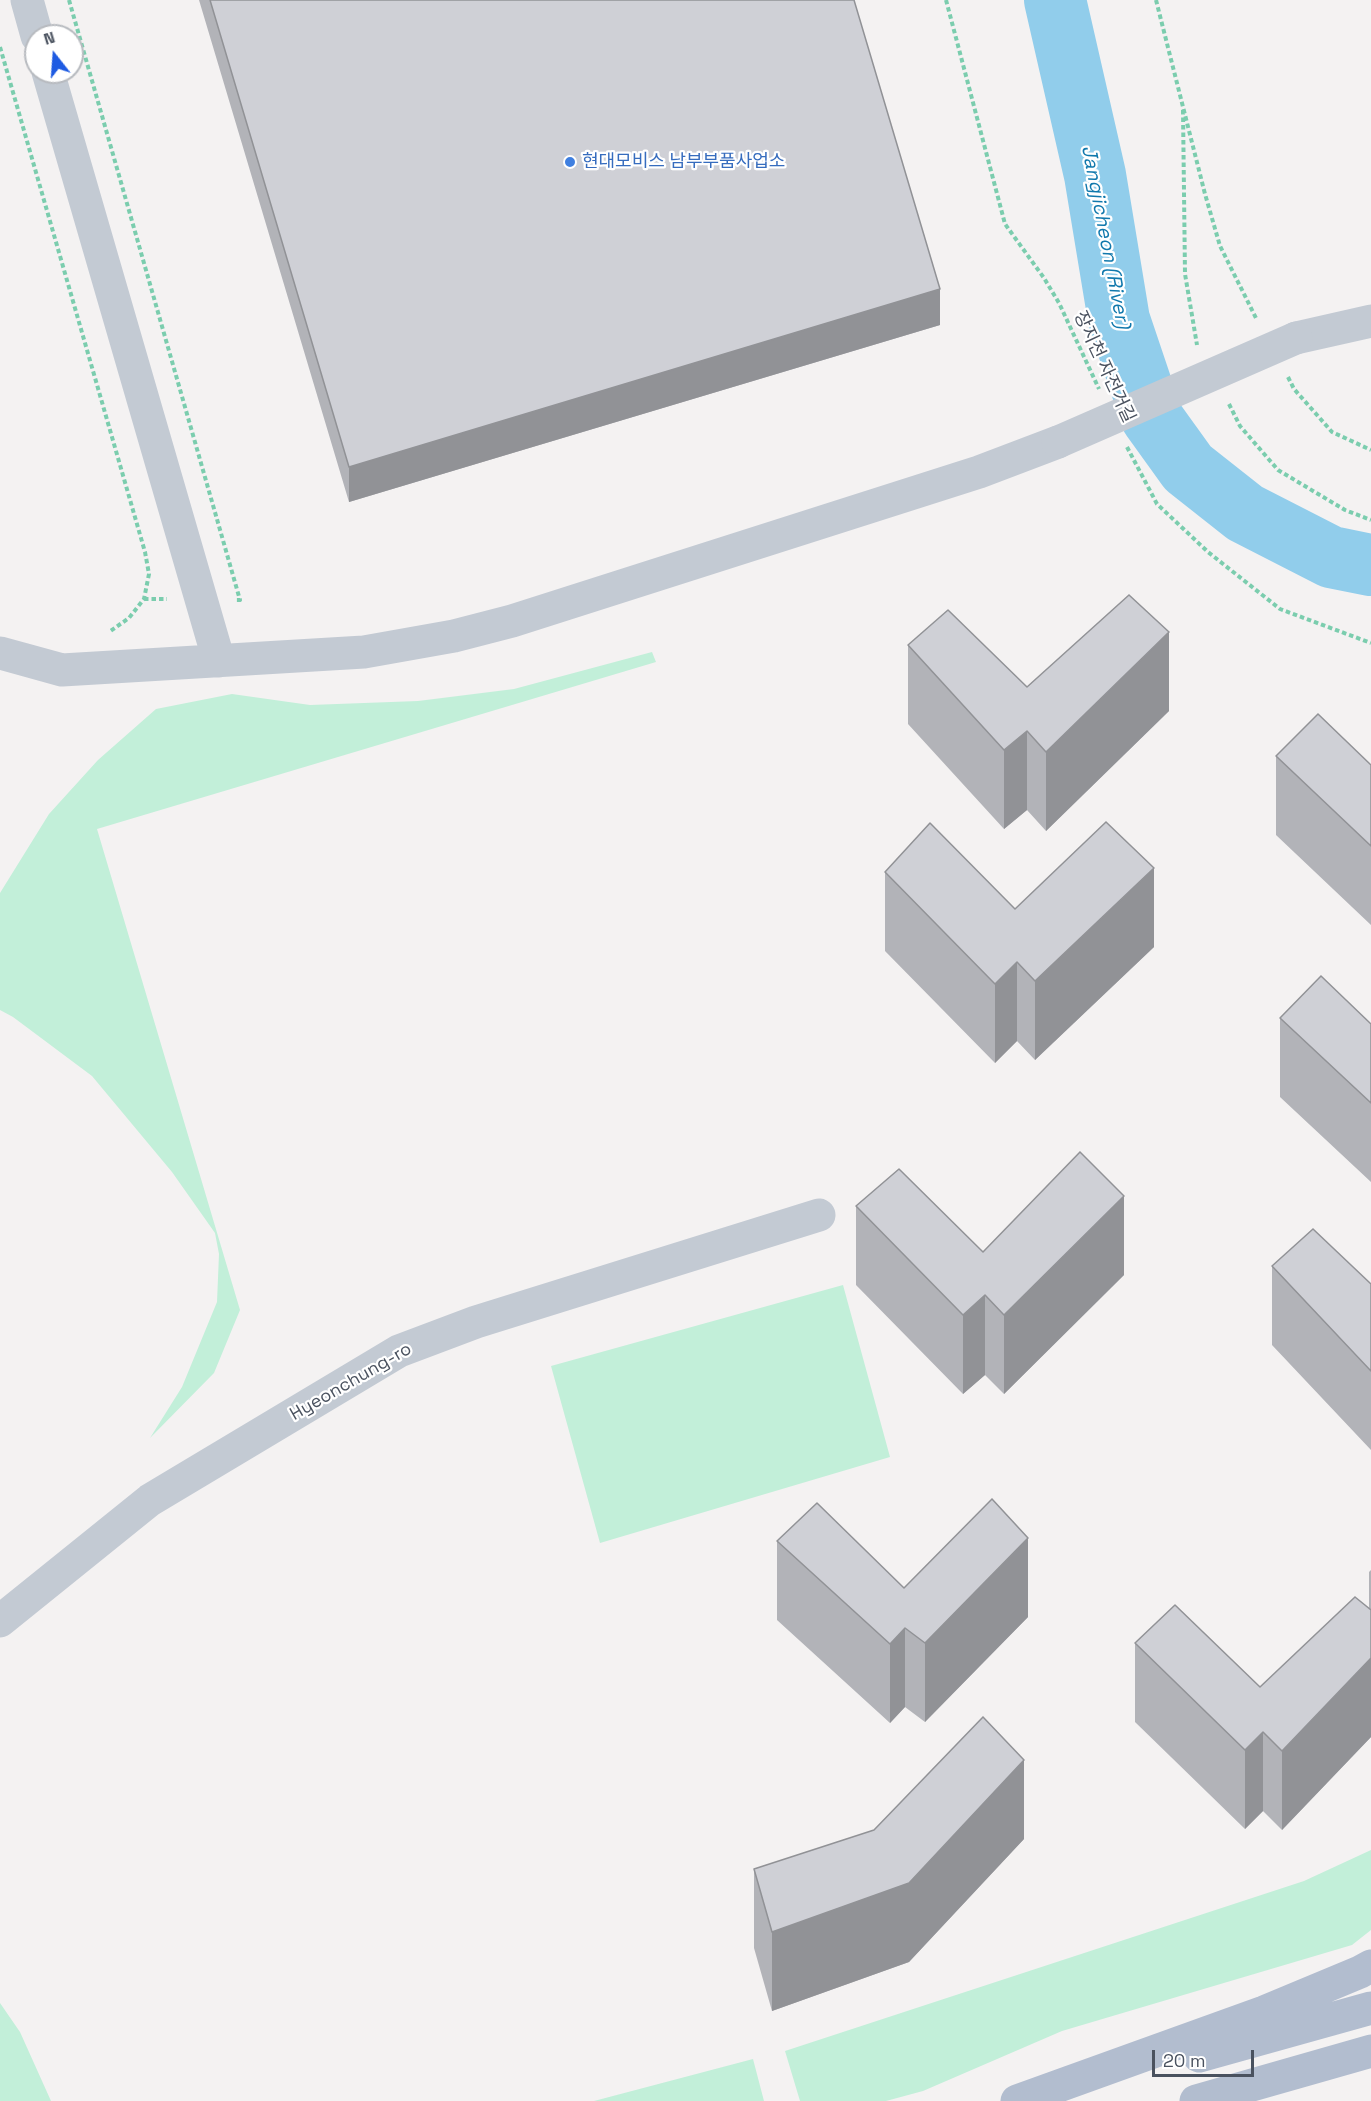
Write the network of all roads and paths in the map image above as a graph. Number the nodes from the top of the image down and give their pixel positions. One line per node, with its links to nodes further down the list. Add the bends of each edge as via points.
1 (27, 0): 5 (street)
2 (69, 0): 14 (path)
3 (946, 0): 11 (path, 장지천 자전거길, via 1005,224 1059,303)
4 (1156, 0): 9 (path, via 1220,246)
5 (34, 24)
6 (0, 47): 15 (path, via 149,574 144,599 129,618)
7 (51, 84): 18 (street)
8 (1371, 321): 18 (street, bridge, via 1296,338 1058,442 968,476 512,621 364,652)
9 (1260, 326)
10 (1283, 368): 13 (path, via 1294,389 1332,432)
11 (1102, 394)
12 (1126, 445): 16 (path, 장지천 자전거길, via 1157,504 1208,552 1280,609)
13 (1371, 450)
14 (240, 600)
15 (101, 634)
16 (1371, 643)
17 (0, 653): 18 (street, via 62,670)
18 (219, 661)
19 (819, 1215): 20 (street, Hyeonchung-ro, via 487,1319 399,1351 150,1500)
20 (0, 1621)
21 (1371, 1966): 24 (main road, via 1264,2012)
22 (1371, 2008): 25 (main road)
23 (1371, 2052): 26 (main road)
24 (1017, 2101)
25 (1041, 2101)
26 (1196, 2101)

